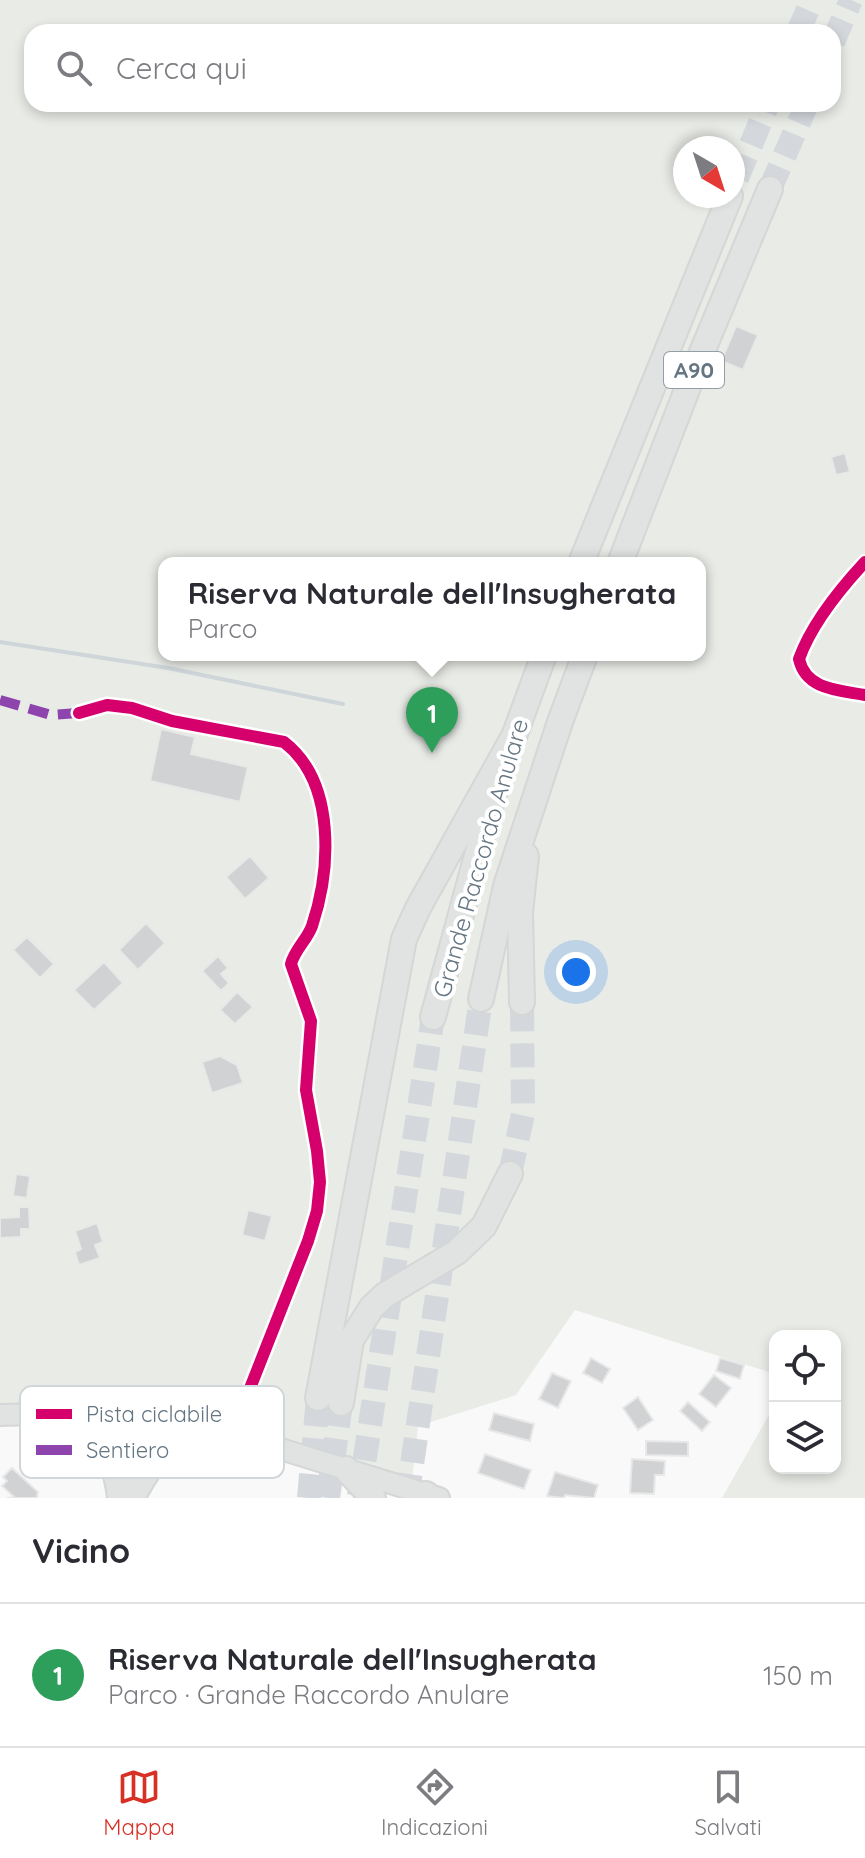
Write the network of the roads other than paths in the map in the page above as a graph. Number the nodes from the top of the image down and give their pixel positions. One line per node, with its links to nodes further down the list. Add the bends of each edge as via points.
1 (770, 189): 4 (highway, A90)
2 (725, 208): 3 (highway, A90)
3 (585, 554)
4 (622, 557)
5 (865, 562): 8 (street, via 818,622 799,659 806,677 815,683)
6 (542, 661): 10 (highway, Grande Raccordo Anulare)
7 (583, 661): 11 (highway, Grande Raccordo Anulare)
8 (865, 695)
9 (79, 713): 16 (street, via 107,705 132,708 284,742 298,753 321,798 326,848 316,909 310,932 291,964 311,1021 306,1090 319,1159 317,1211)
10 (514, 736): 14 (highway, Grande Raccordo Anulare); 15 (highway, via 404,939 330,1400 351,1340 372,1307 457,1252 484,1226)
11 (531, 809): 12 (highway, Grande Raccordo Anulare, via 506,886); 13 (highway, via 520,912)
12 (481, 999)
13 (522, 1002)
14 (433, 1017)
15 (510, 1174)
16 (251, 1386)
17 (20, 1414): 18 (main road)
18 (0, 1415)
19 (284, 1450): 20 (main road)
20 (346, 1469): 23 (main road); 26 (highway)
21 (117, 1478): 24 (highway)
22 (142, 1478): 25 (highway)
23 (428, 1497)
24 (120, 1498)
25 (132, 1498)
26 (373, 1498)

